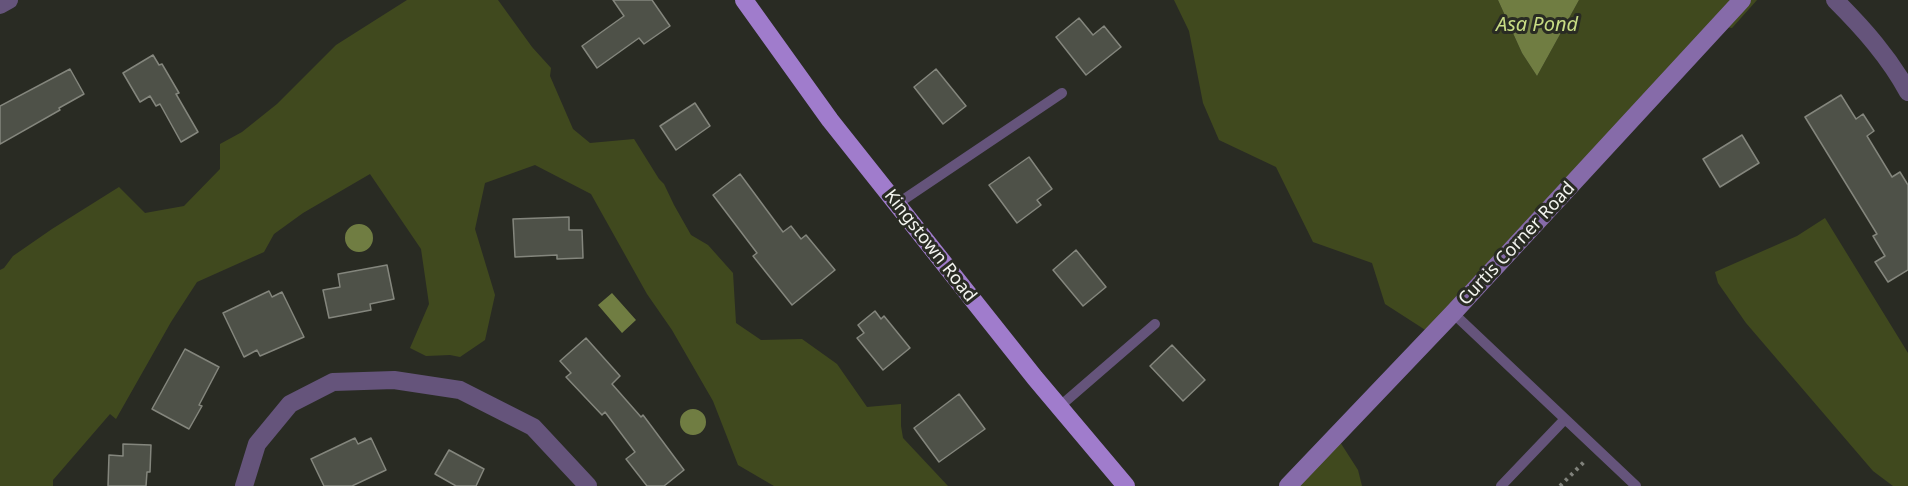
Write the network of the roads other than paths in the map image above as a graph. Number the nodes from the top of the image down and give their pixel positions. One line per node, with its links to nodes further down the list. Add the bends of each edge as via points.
1 (9, 0): 5 (street)
2 (744, 0): 8 (main road, Kingstown Road, via 830,120)
3 (1742, 0): 9 (street, Curtis Corner Road)
4 (1836, 0): 6 (street, via 1897,71)
5 (0, 5)
6 (1908, 92)
7 (1062, 93): 8 (lane)
8 (897, 204): 11 (main road, Kingstown Road)
9 (1453, 313): 12 (lane); 16 (street, Curtis Corner Road)
10 (1155, 324): 11 (lane)
11 (1059, 407): 15 (main road, Kingstown Road)
12 (1565, 419): 17 (lane); 18 (lane)
13 (244, 486): 14 (street, via 257,444 290,404 333,382 394,380 460,390 533,427)
14 (588, 486)
15 (1126, 486)
16 (1288, 486)
17 (1501, 486)
18 (1636, 486)

